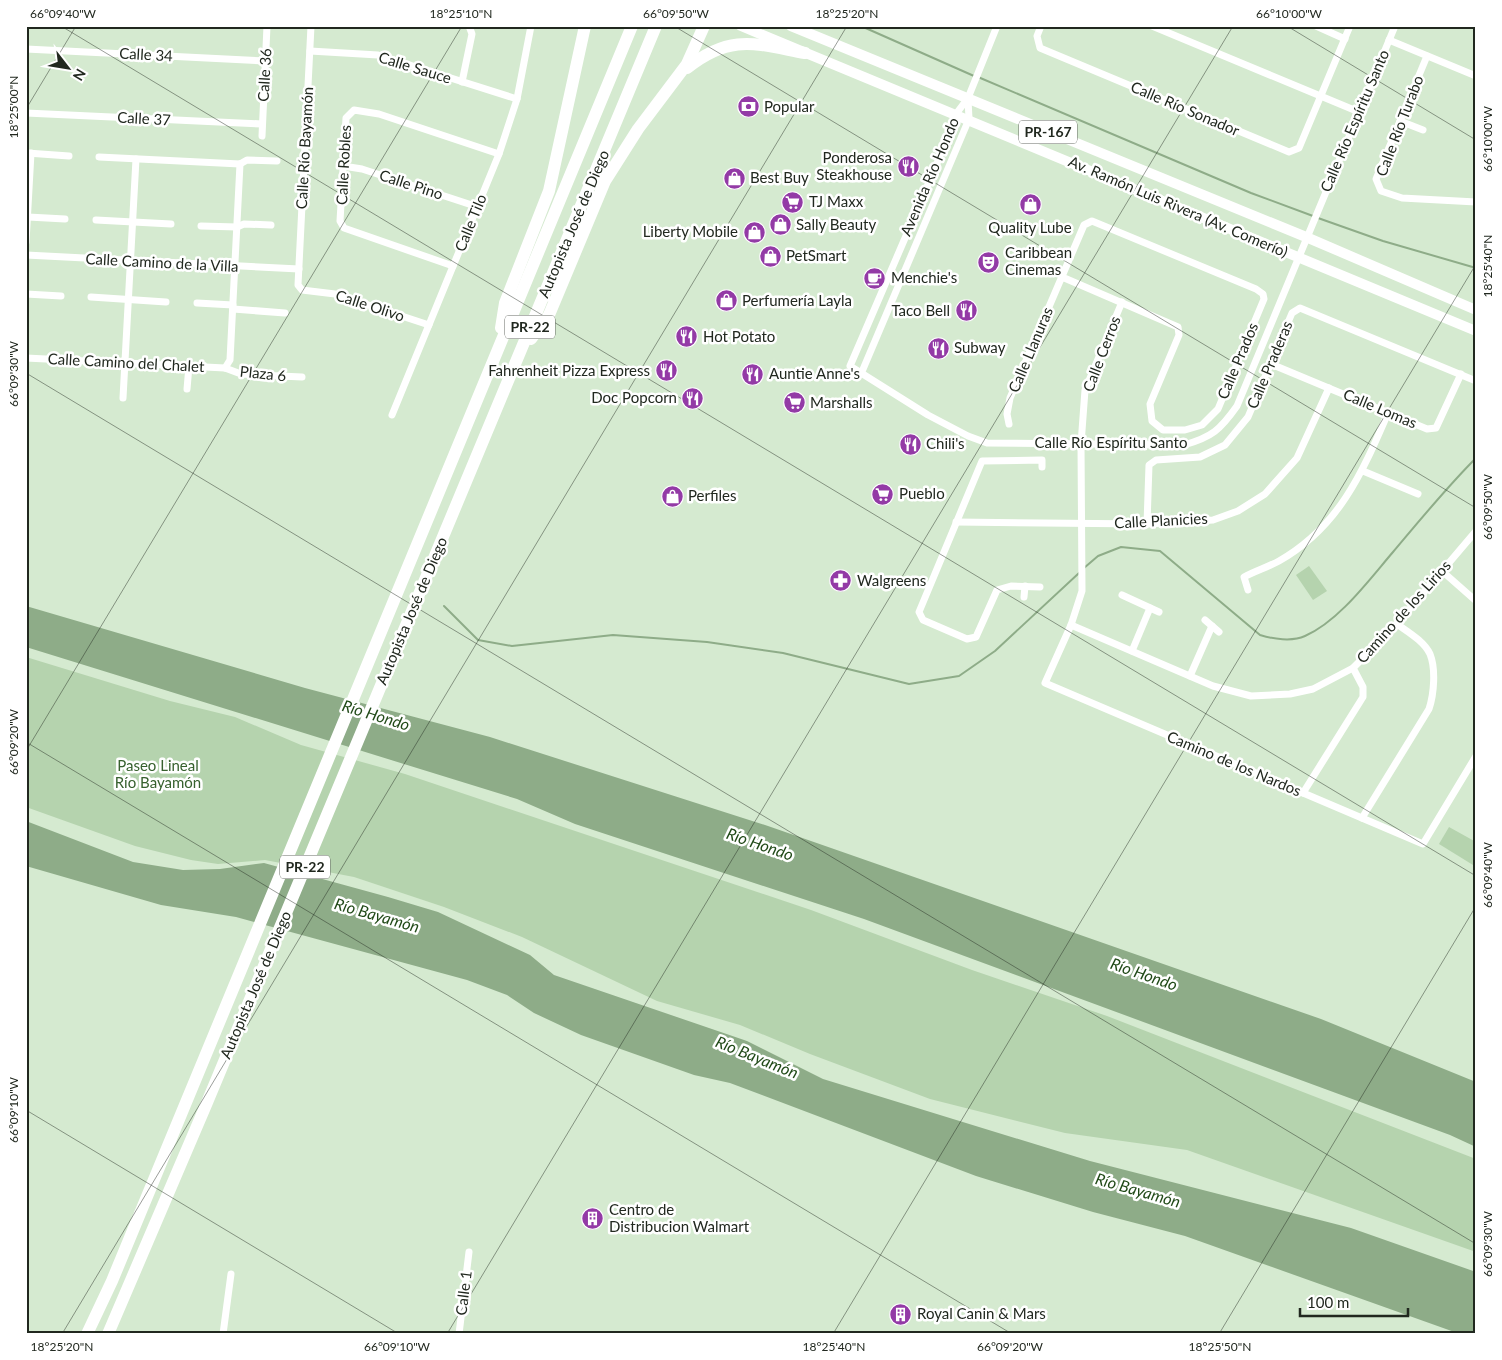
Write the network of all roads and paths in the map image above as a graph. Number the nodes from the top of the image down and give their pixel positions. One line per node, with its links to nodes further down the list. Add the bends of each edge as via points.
1 (267, 26): 27 (street, Calle 36)
2 (311, 26): 24 (street, Calle Río Bayamón)
3 (469, 26): 30 (street, via 472,34)
4 (531, 26): 33 (street, Calle Tilo)
5 (581, 26): 22 (highway)
6 (586, 26): 22 (highway)
7 (632, 26): 82 (highway, Autopista José de Diego / PR-22)
8 (640, 26): 121 (highway, via 418,560)
9 (648, 26): 97 (highway, via 511,356)
10 (656, 26): 84 (highway, Autopista José de Diego / PR-22)
11 (704, 26): 28 (highway)
12 (741, 26): 25 (main road, Av. Ramón Luis Rivera (Av. Comerío) / PR-167)
13 (791, 26): 32 (main road, Av. Ramón Luis Rivera (Av. Comerío) / PR-167)
14 (997, 26): 32 (street)
15 (1041, 26): 31 (street, Calle Río Sonador, via 1037,36 1040,48 1289,152 1299,148)
16 (1152, 26): 31 (street)
17 (1316, 26): 20 (street)
18 (1350, 26): 20 (street)
19 (1395, 26): 21 (street, Calle Río Espíritu Santo)
20 (1345, 38): 31 (street)
21 (1389, 40): 26 (street, Calle Río Turabo); 34 (street, Calle Río Espíritu Santo)
22 (581, 45): 82 (highway, via 549,190 505,303)
23 (26, 49): 27 (street, Calle 34)
24 (310, 51): 30 (street, Calle Sauce, via 378,55); 68 (street, Calle Río Bayamón)
25 (805, 53): 28 (highway, via 765,44 737,44 705,54); 36 (main road, Av. Ramón Luis Rivera (Av. Comerío) / PR-167)
26 (1427, 56): 29 (street, Calle Río Turabo); 38 (street, Calle Río Turabo)
27 (266, 62): 39 (street, Calle 36)
28 (680, 74): 84 (highway, via 612,169 597,197 549,315)
29 (1475, 75)
30 (462, 82): 33 (street, Calle Sauce)
31 (1321, 96): 34 (street)
32 (968, 98): 36 (street, Avenida Río Hondo); 37 (street, Avenida Río Hondo); 61 (main road, Av. Ramón Luis Rivera (Av. Comerío) / PR-167)
33 (517, 99): 43 (street, Calle Tilo)
34 (1359, 112): 61 (street, Calle Río Espíritu Santo)
35 (26, 113): 39 (street, Calle 37)
36 (956, 114): 37 (main road, Av. Ramón Luis Rivera (Av. Comerío) / PR-167); 88 (street, Avenida Río Hondo)
37 (969, 119): 64 (main road, Av. Ramón Luis Rivera (Av. Comerío) / PR-167); 90 (street, Avenida Río Hondo)
38 (1400, 121): 40 (street); 51 (street, Calle Río Turabo, via 1376,179 1381,191 1402,198)
39 (262, 124): 41 (street, Calle 36)
40 (1423, 130)
41 (262, 136)
42 (29, 153): 44 (street); 50 (street)
43 (499, 154): 49 (street, Calle Robles, via 379,114 354,110 346,118); 52 (street, Calle Tilo)
44 (69, 156)
45 (99, 157): 46 (street)
46 (136, 159): 48 (street); 56 (street)
47 (277, 161): 48 (street, via 247,160)
48 (240, 164): 60 (street)
49 (343, 166): 52 (street, Calle Pino, via 362,169); 66 (street, Calle Robles, via 340,221 344,228)
50 (28, 192): 53 (street)
51 (1476, 202)
52 (478, 207): 66 (street, Calle Tilo)
53 (28, 217): 54 (street); 62 (street)
54 (65, 219)
55 (96, 220): 56 (street)
56 (132, 222): 57 (street); 65 (street)
57 (171, 224)
58 (271, 224): 60 (street)
59 (201, 226): 60 (street)
60 (236, 227): 67 (street)
61 (1306, 237): 64 (street, Calle Río Espíritu Santo); 78 (main road, Av. Ramón Luis Rivera (Av. Comerío) / PR-167)
62 (26, 242)
63 (26, 255): 65 (street, Calle Camino de la Villa)
64 (1298, 259): 81 (main road, Av. Ramón Luis Rivera (Av. Comerío) / PR-167); 101 (street, Calle Río Espíritu Santo, via 1237,406 1222,428 1204,440 1184,445)
65 (130, 261): 67 (street, Calle Camino de la Villa); 73 (street)
66 (453, 266): 80 (street, Calle Tilo)
67 (235, 267): 68 (street, Calle Camino de la Villa); 77 (street)
68 (299, 269): 80 (street, Calle Olivo, via 298,284 302,290 335,294)
69 (1062, 277): 75 (street, Calle Prados); 75 (street, Calle Prados, via 1084,225 1092,221 1263,294 1264,300 1218,409 1202,425 1185,430 1163,430 1152,421 1150,404 1179,331 1174,324); 100 (street, Calle Llanuras, via 1010,398)
70 (26, 294): 71 (street)
71 (61, 296)
72 (91, 297): 73 (street)
73 (128, 300): 74 (street); 85 (street)
74 (166, 302)
75 (1122, 302): 101 (street, Calle Cerros, via 1085,390)
76 (197, 303): 77 (street)
77 (233, 307): 79 (street); 89 (street, via 230,360)
78 (1476, 310)
79 (285, 313)
80 (429, 325): 99 (street, Calle Tilo)
81 (1476, 331)
82 (497, 350): 121 (highway, Autopista José de Diego / PR-22)
83 (26, 358): 85 (street, Calle Camino del Chalet)
84 (518, 358): 97 (highway, Autopista José de Diego / PR-22)
85 (125, 363): 87 (street, Calle Camino del Chalet); 96 (street)
86 (1270, 364): 91 (street, Calle Praderas, via 1292,313 1300,308); 94 (street, Calle Lomas); 109 (street, Calle Praderas, via 1248,417 1225,445 1200,457 1156,460 1149,465)
87 (188, 366): 89 (street, Calle Camino del Chalet); 95 (street)
88 (850, 366): 90 (street, Calle Río Espíritu Santo)
89 (225, 368): 92 (street, Plaza 6, via 241,374)
90 (861, 374): 101 (street, Calle Río Espíritu Santo, via 968,436 987,443)
91 (1461, 374): 93 (street, Calle Praderas); 98 (street, Calle Lomas, via 1436,428 1427,429)
92 (302, 377)
93 (1476, 381)
94 (1329, 388): 98 (street, Calle Lomas); 109 (street, Calle Planicies, via 1297,458 1265,494 1213,520)
95 (187, 389)
96 (123, 398)
97 (501, 399): 136 (highway, Autopista José de Diego / PR-22)
98 (1388, 413): 103 (street)
99 (392, 415)
100 (1009, 424)
101 (1082, 444): 108 (street, Calle Cerros)
102 (1042, 467): 107 (street, via 1042,460 982,461)
103 (1363, 471): 104 (street); 114 (street, via 1337,512 1307,542 1278,561 1244,576)
104 (1409, 490): 105 (street); 106 (street)
105 (1418, 494)
106 (1405, 498)
107 (956, 522): 108 (street, Calle Planicies); 112 (street, via 924,596 919,612 924,620 967,640 976,637 997,590)
108 (1081, 524): 109 (street, Calle Planicies); 123 (street, Calle Cerros, via 1082,591)
109 (1147, 524)
110 (1476, 531): 111 (street, Camino de los Lirios)
111 (1442, 571): 117 (street); 122 (street, Camino de los Lirios)
112 (1024, 586): 113 (street); 116 (street)
113 (1040, 587)
114 (1248, 590)
115 (1122, 596): 118 (street)
116 (1024, 597)
117 (1476, 601)
118 (1150, 608): 119 (street); 126 (street)
119 (1159, 612)
120 (1205, 620): 124 (street)
121 (386, 621): 135 (highway, Autopista José de Diego / PR-22)
122 (1397, 624): 127 (street, Camino de los Lirios); 132 (street, via 1424,645 1430,654 1433,692 1429,709)
123 (1071, 625): 126 (street, Camino de los Lirios); 129 (street, Calle Cerros)
124 (1212, 626): 125 (street); 128 (street)
125 (1219, 632)
126 (1132, 651): 128 (street, Camino de los Lirios)
127 (1353, 668): 128 (street, Camino de los Lirios, via 1313,689 1270,696 1233,692); 131 (street, via 1363,686 1363,698)
128 (1190, 676)
129 (1045, 683): 131 (street, Camino de los Nardos)
130 (1476, 756): 132 (street, Camino de los Nardos, via 1423,844)
131 (1303, 793): 132 (street, Camino de los Nardos)
132 (1362, 818)
133 (469, 1252): 138 (street, Calle 1)
134 (231, 1274): 137 (street)
135 (88, 1334)
136 (108, 1334)
137 (223, 1334)
138 (459, 1334)

